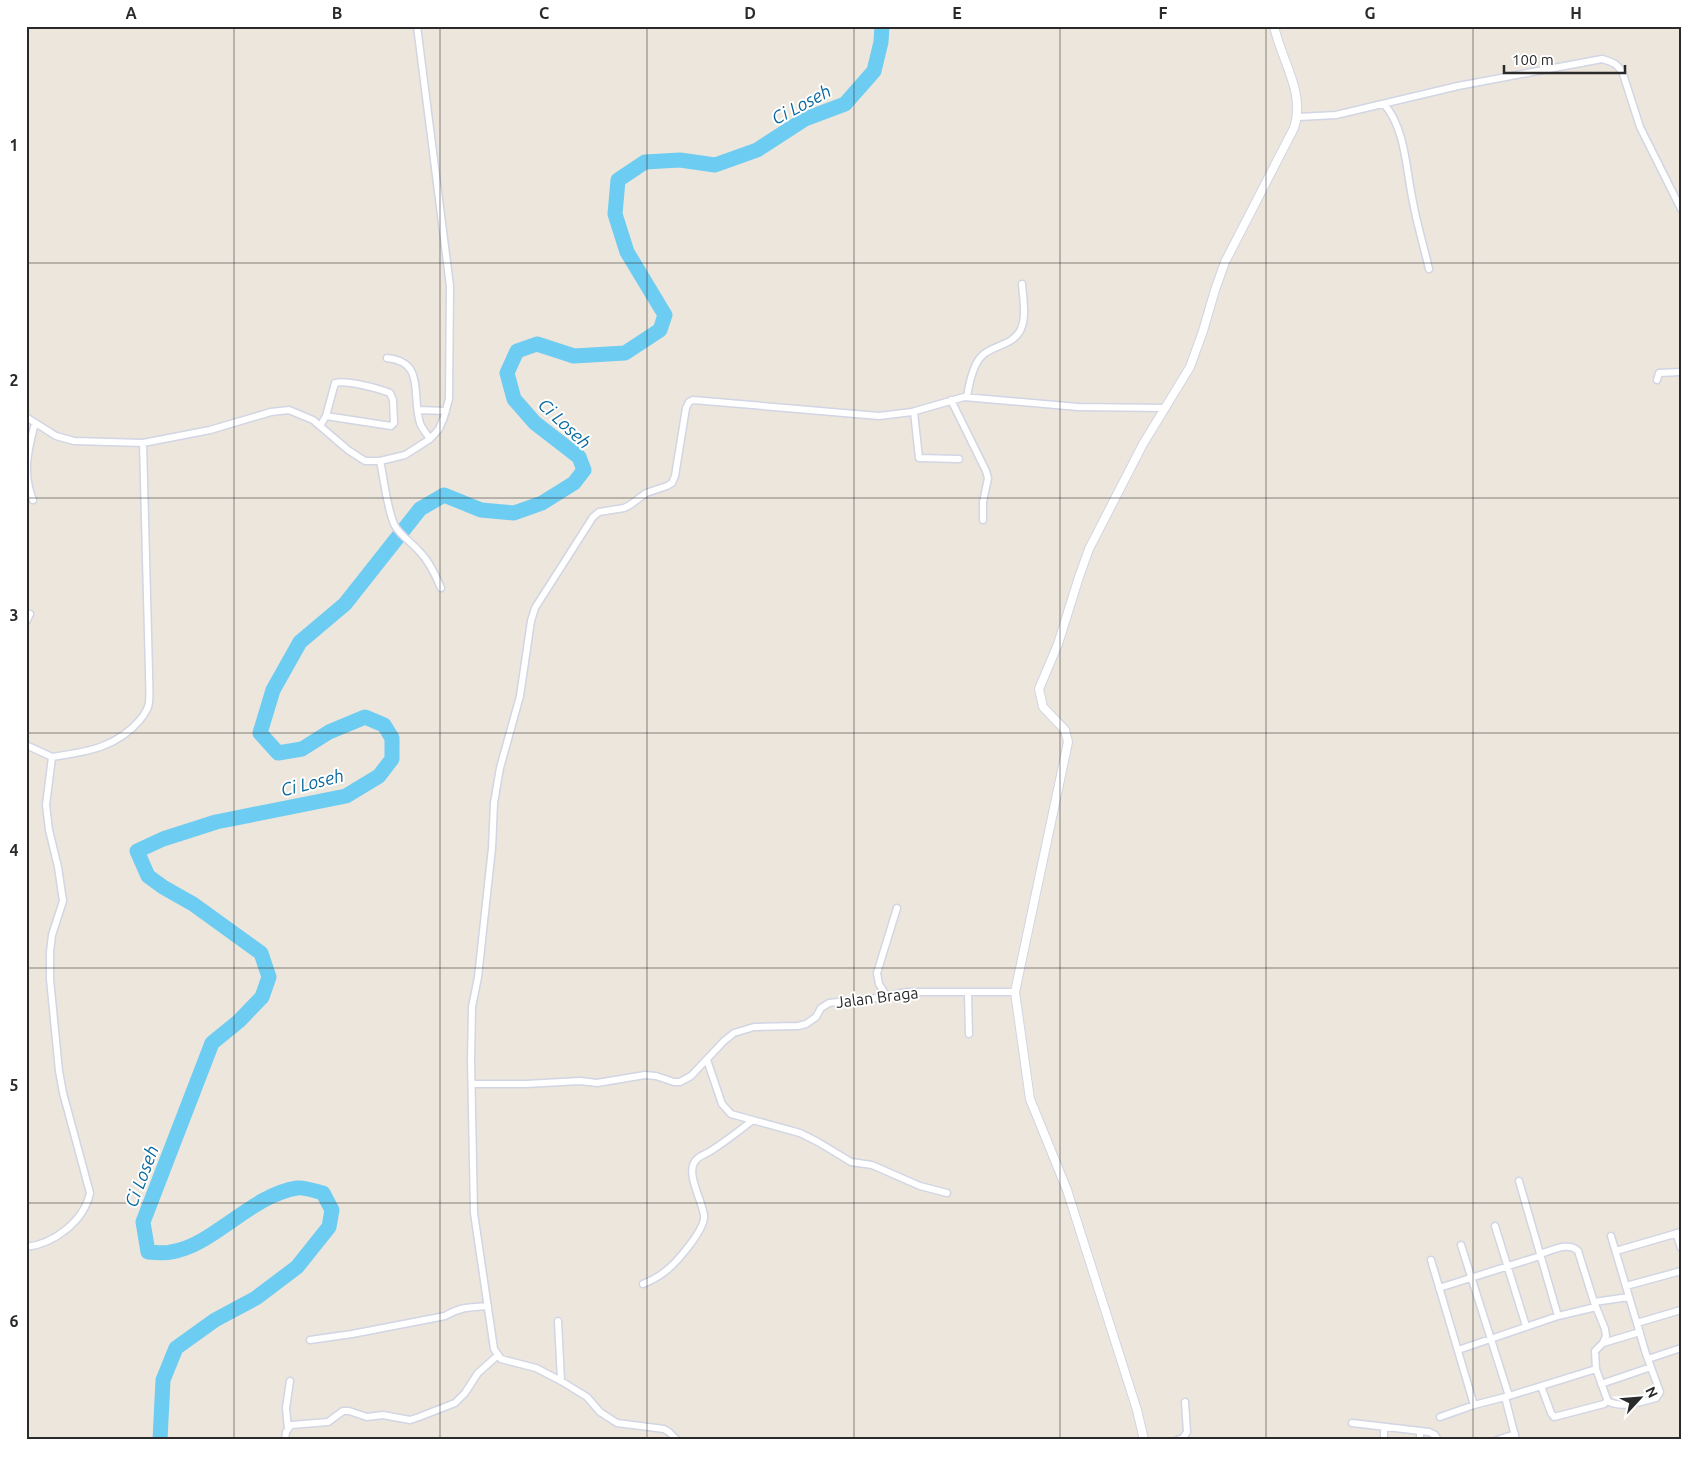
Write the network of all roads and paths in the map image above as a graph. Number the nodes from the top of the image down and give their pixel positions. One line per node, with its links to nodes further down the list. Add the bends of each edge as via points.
1 (417, 26): 14 (street, via 450,286 450,380)
2 (1274, 26): 4 (street, via 1297,97)
3 (1384, 104): 4 (street, via 1336,115); 5 (street, via 1458,86 1602,59 1614,62 1623,74 1640,127); 6 (street, via 1391,111 1399,132)
4 (1298, 117): 12 (street, via 1225,262 1190,367)
5 (1681, 209)
6 (1429, 269)
7 (1022, 284): 11 (street, via 1024,311 1019,332 1008,342 981,355)
8 (387, 358): 13 (street, via 405,362 413,372)
9 (1681, 372): 10 (street, via 1660,373)
10 (1657, 380)
11 (960, 398): 12 (street, via 1078,408); 15 (street); 25 (street, via 988,478)
12 (1166, 408): 33 (street, via 1143,444 1089,549 1058,644 1039,689 1043,707 1065,730 1068,742)
13 (418, 410): 14 (street); 20 (street, via 421,425)
14 (446, 412): 20 (street)
15 (914, 412): 22 (street, via 919,458); 37 (street, via 879,416 693,400 686,408 672,483 641,496 624,508 599,512 588,522 535,608 520,696 500,768 472,1007)
16 (326, 416): 16 (street, via 333,385 338,382 390,393 393,400 394,422 391,426); 19 (street)
17 (26, 417): 18 (street)
18 (36, 423): 21 (street, via 56,436 74,441); 24 (street, via 27,464 27,480)
19 (320, 426): 21 (street, via 289,410 210,430); 23 (street, via 365,460)
20 (430, 440): 23 (street, via 405,455)
21 (143, 442): 30 (street, via 149,704 134,727 119,740 88,752)
22 (959, 460)
23 (380, 461): 26 (street, via 395,526 428,560)
24 (33, 500)
25 (983, 520)
26 (441, 588)
27 (30, 614): 28 (street)
28 (26, 622)
29 (26, 745): 30 (street)
30 (52, 757): 45 (street, via 46,805 63,901 52,935 50,978 59,1071 90,1193 88,1204 58,1236 40,1246)
31 (898, 908): 34 (street, via 878,973 879,984)
32 (968, 992): 33 (street, Jalan Braga); 34 (street, Jalan Braga, via 906,992); 35 (street)
33 (1015, 992): 90 (street, via 1030,1099 1067,1190)
34 (886, 996): 36 (street, Jalan Braga, via 829,1003 816,1017 798,1026 744,1029 724,1041)
35 (969, 1034)
36 (707, 1060): 37 (street, Jalan Braga, via 680,1082 646,1075 597,1083 580,1080); 38 (street, via 726,1110)
37 (472, 1084): 58 (street, via 474,1212)
38 (753, 1120): 40 (street, via 800,1133 851,1162 872,1166 920,1186); 53 (street, via 698,1157 693,1177 704,1214 702,1223 677,1260 664,1273)
39 (1519, 1180): 48 (street)
40 (947, 1193)
41 (1495, 1226): 50 (street)
42 (1678, 1232): 46 (street); 47 (street)
43 (1611, 1236): 47 (street)
44 (1461, 1244): 52 (street)
45 (26, 1247)
46 (1681, 1248)
47 (1616, 1252): 54 (street)
48 (1540, 1255): 50 (street); 57 (street, via 1566,1246 1575,1248); 60 (street)
49 (1431, 1260): 55 (street)
50 (1508, 1266): 52 (street); 63 (street)
51 (1681, 1271): 54 (street)
52 (1472, 1278): 55 (street); 65 (street)
53 (643, 1284)
54 (1626, 1286): 56 (street)
55 (1439, 1288): 69 (street)
56 (1629, 1297): 57 (street); 62 (street)
57 (1595, 1305): 60 (street); 67 (street, via 1605,1329)
58 (488, 1306): 66 (street); 70 (street)
59 (1681, 1310): 62 (street)
60 (1558, 1316): 63 (street)
61 (558, 1321): 75 (street)
62 (1637, 1323): 64 (street)
63 (1526, 1326): 65 (street)
64 (1640, 1332): 67 (street); 71 (street)
65 (1491, 1338): 69 (street); 78 (street)
66 (310, 1340)
67 (1603, 1343): 73 (street, via 1595,1351)
68 (1681, 1348): 71 (street)
69 (1458, 1350): 81 (street)
70 (497, 1356): 75 (street, via 536,1368); 85 (street, via 478,1373 455,1403 419,1417 410,1420 383,1415 367,1417 343,1411 328,1422 301,1423)
71 (1648, 1359): 72 (street)
72 (1651, 1366): 76 (street); 79 (street, via 1660,1392 1656,1398 1624,1406)
73 (1596, 1369): 76 (street); 77 (street)
74 (290, 1381): 85 (street, via 286,1408)
75 (561, 1381): 89 (street, via 587,1397 609,1419 664,1430)
76 (1601, 1384): 79 (street)
77 (1541, 1386): 78 (street); 79 (street, via 1554,1417)
78 (1507, 1397): 81 (street); 87 (street)
79 (1607, 1401)
80 (1185, 1402): 91 (street, via 1187,1432)
81 (1474, 1405): 82 (street)
82 (1440, 1416)
83 (1352, 1424): 84 (street)
84 (1384, 1427): 86 (street); 92 (street)
85 (288, 1428): 88 (street)
86 (1420, 1431): 93 (street); 94 (street, via 1431,1432)
87 (1516, 1437): 95 (street)
88 (286, 1440)
89 (677, 1440)
90 (1144, 1440)
91 (1177, 1440)
92 (1384, 1440)
93 (1420, 1440)
94 (1438, 1440)
95 (1497, 1440)

